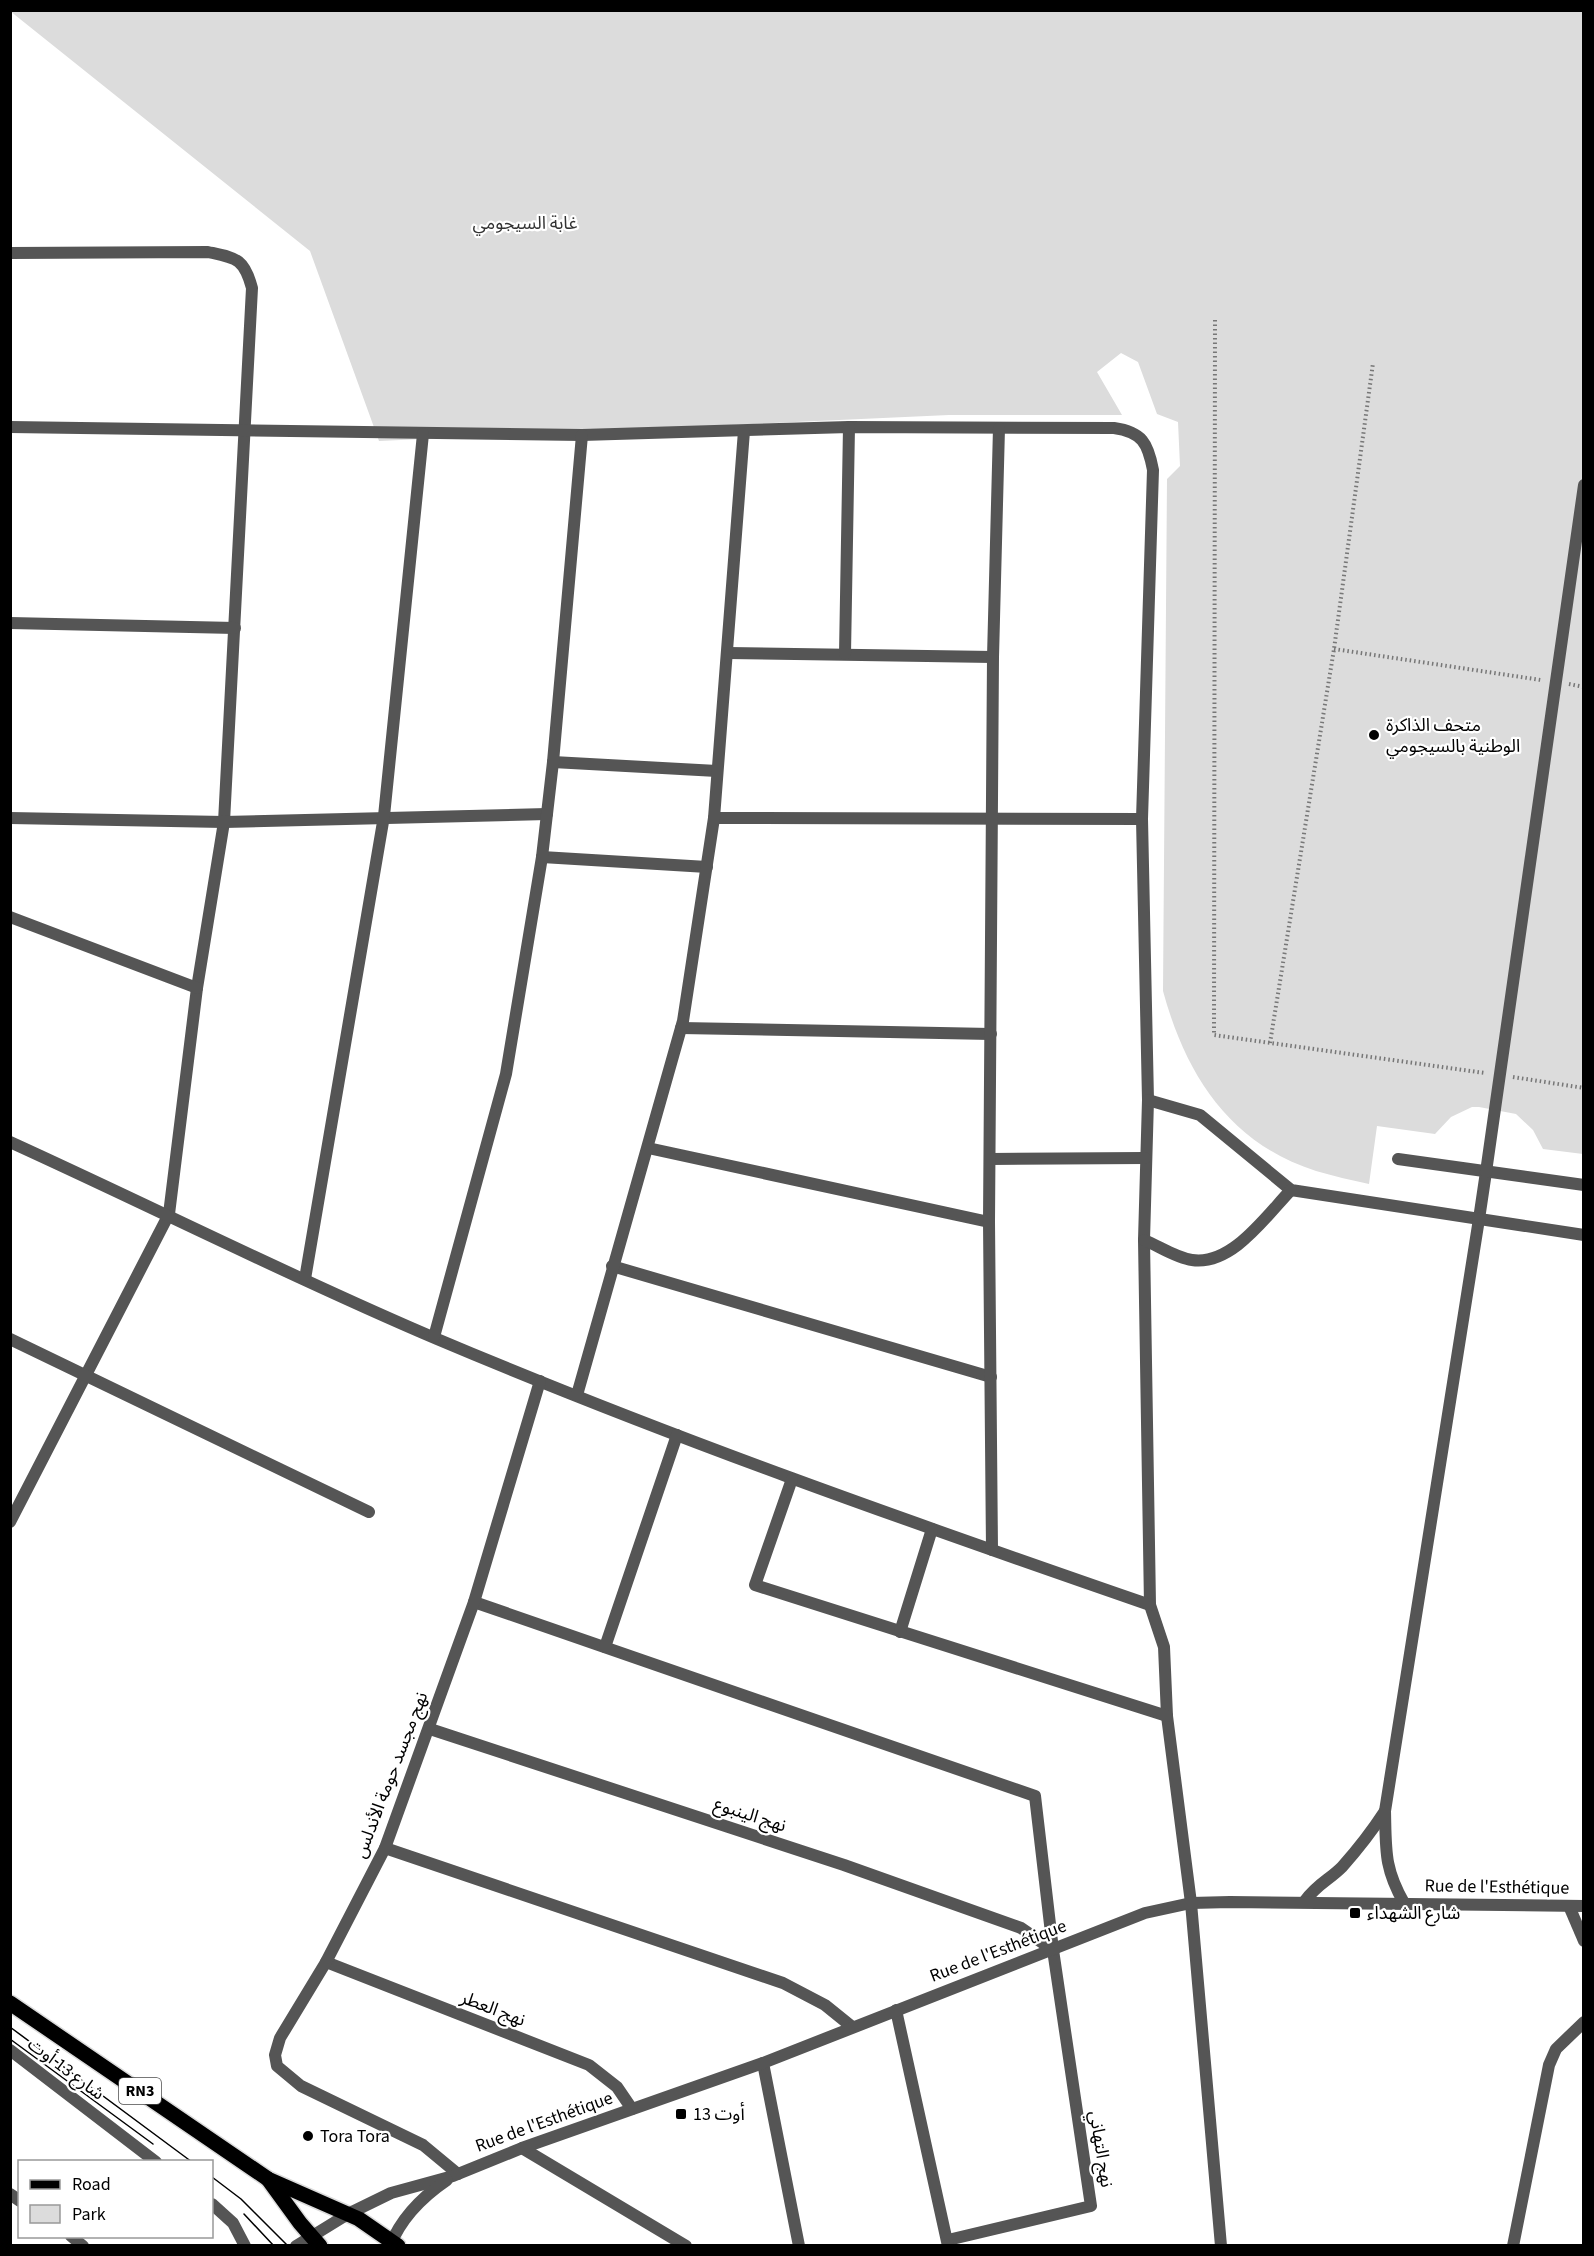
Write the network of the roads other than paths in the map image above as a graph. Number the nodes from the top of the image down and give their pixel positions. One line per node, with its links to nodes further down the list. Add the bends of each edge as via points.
1 (10, 253): 5 (street, via 207,252 236,258 248,272 252,288)
2 (10, 427): 5 (street)
3 (849, 427): 4 (street); 6 (street); 13 (street)
4 (999, 428): 14 (street); 21 (street, via 1130,430 1150,452 1153,470)
5 (245, 429): 7 (street); 11 (street)
6 (744, 430): 8 (street); 12 (street)
7 (423, 434): 8 (street); 18 (street)
8 (582, 435): 15 (street)
9 (1584, 485): 36 (street)
10 (10, 623): 11 (street)
11 (235, 628): 23 (street)
12 (728, 654): 13 (street); 16 (street)
13 (845, 654): 14 (street)
14 (993, 657): 22 (street)
15 (553, 762): 16 (street); 17 (street)
16 (717, 771): 20 (street)
17 (547, 813): 18 (street); 24 (street)
18 (384, 816): 23 (street); 45 (street)
19 (10, 818): 23 (street)
20 (714, 818): 22 (street); 25 (street)
21 (1142, 819): 22 (street); 30 (street)
22 (994, 820): 29 (street)
23 (224, 822): 27 (street)
24 (542, 857): 25 (street); 46 (street, via 506,1074)
25 (706, 867): 28 (street)
26 (10, 917): 27 (street)
27 (197, 988): 39 (street)
28 (681, 1028): 29 (street); 32 (street)
29 (992, 1034): 34 (street)
30 (1148, 1100): 33 (street); 38 (street, via 1200,1115)
31 (10, 1142): 39 (street)
32 (648, 1148): 41 (street); 44 (street)
33 (1145, 1158): 34 (street); 43 (street)
34 (990, 1159): 41 (street)
35 (1398, 1159): 36 (street)
36 (1486, 1172): 37 (street); 40 (street)
37 (1584, 1185)
38 (1291, 1190): 40 (street); 43 (street, via 1232,1249 1207,1260 1190,1260)
39 (169, 1214): 45 (street); 48 (street)
40 (1479, 1219): 42 (street); 64 (street)
41 (989, 1222): 49 (street)
42 (1584, 1235)
43 (1144, 1240): 59 (street)
44 (612, 1266): 49 (street); 51 (street)
45 (305, 1279): 46 (street)
46 (434, 1337): 50 (street)
47 (10, 1339): 48 (street)
48 (88, 1376): 54 (street); 55 (street)
49 (991, 1377): 57 (street)
50 (540, 1382): 51 (street); 58 (street, نهج مجسد حومة الأندلس)
51 (577, 1395): 52 (street)
52 (677, 1435): 53 (street); 61 (street)
53 (792, 1479): 56 (street); 60 (street, via 755,1585)
54 (369, 1512)
55 (10, 1521)
56 (932, 1529): 57 (street); 60 (street)
57 (992, 1550): 59 (street)
58 (474, 1602): 61 (street); 63 (street, نهج مجسد حومة الأندلس)
59 (1150, 1605): 62 (street, via 1164,1647)
60 (900, 1632): 62 (street)
61 (605, 1647): 72 (street, via 1035,1796)
62 (1167, 1716): 67 (street)
63 (430, 1729): 65 (street, نهج مجسد حومة الأندلس); 72 (street, نهج الينبوع, via 988,1916 1021,1928)
64 (1385, 1811): 66 (street, via 1340,1869 1316,1885); 68 (street, via 1390,1879)
65 (385, 1848): 73 (street, نهج مجسد حومة الأندلس); 77 (street, via 783,1983 825,2005)
66 (1304, 1902): 67 (street, Rue de l'Esthétique); 68 (street, Rue de l'Esthétique)
67 (1191, 1903): 72 (street, Rue de l'Esthétique, via 1145,1913); 94 (street)
68 (1404, 1903): 69 (street, Rue de l'Esthétique)
69 (1569, 1906): 70 (street, Rue de l'Esthétique); 71 (street)
70 (1584, 1906)
71 (1584, 1941)
72 (1053, 1950): 75 (street, Rue de l'Esthétique); 88 (street, نهج التهاني, via 1091,2206)
73 (326, 1962): 80 (street, نهج العطر, via 590,2065 617,2087); 83 (street, نهج مجسد حومة الأندلس, via 280,2038 275,2055 277,2066 301,2086 423,2145)
74 (10, 2003): 84 (main road, RN3)
75 (896, 2010): 77 (street, Rue de l'Esthétique); 88 (street)
76 (1584, 2022): 95 (street, via 1556,2049 1549,2065)
77 (851, 2026): 79 (street, Rue de l'Esthétique)
78 (10, 2050): 82 (street, شارع 13 أوت)
79 (763, 2063): 80 (street, Rue de l'Esthétique); 93 (street)
80 (632, 2109): 81 (street, Rue de l'Esthétique)
81 (522, 2148): 83 (street, Rue de l'Esthétique); 92 (street)
82 (153, 2160)
83 (455, 2175): 86 (street, Rue de l'Esthétique, via 391,2193); 89 (street, Rue de l'Esthétique, via 417,2204)
84 (268, 2179): 86 (main road, RN3); 87 (main road, RN3)
85 (213, 2205): 90 (street, via 233,2223)
86 (348, 2214): 87 (street, Rue de l'Esthétique); 89 (main road, RN3)
87 (316, 2241): 91 (street, Rue de l'Esthétique)
88 (948, 2243)
89 (393, 2244)
90 (245, 2246)
91 (296, 2246)
92 (686, 2246)
93 (799, 2246)
94 (1221, 2246)
95 (1513, 2246)

